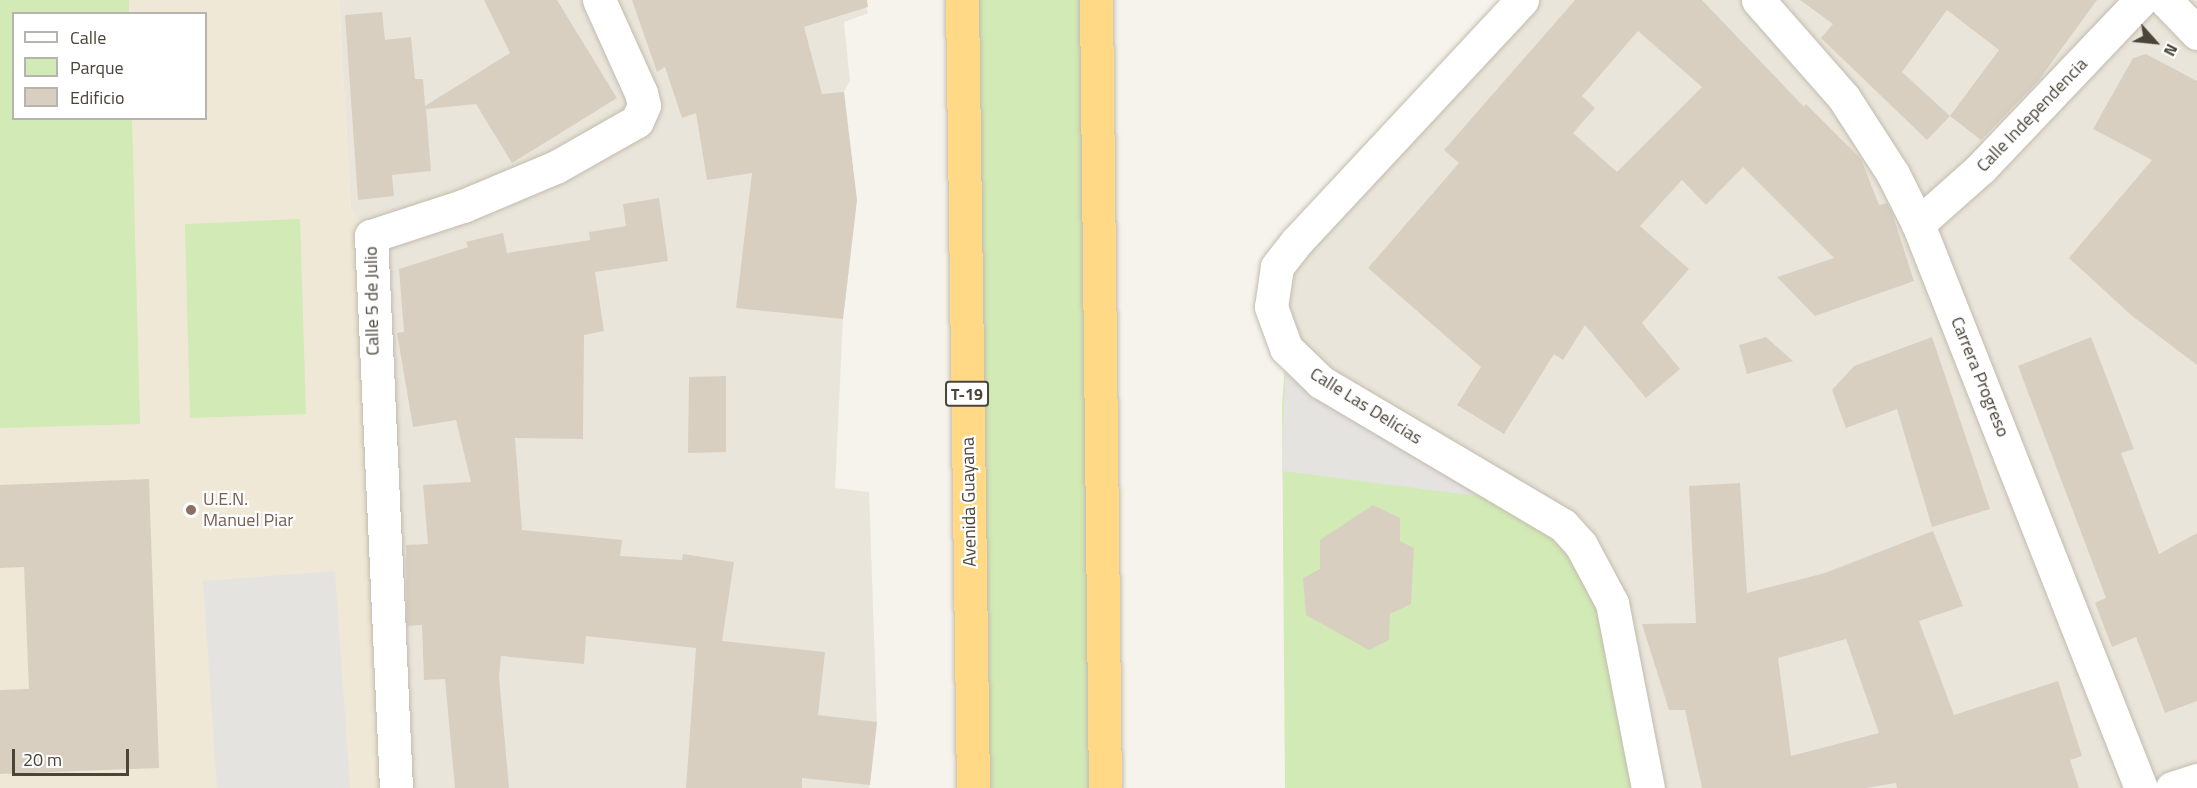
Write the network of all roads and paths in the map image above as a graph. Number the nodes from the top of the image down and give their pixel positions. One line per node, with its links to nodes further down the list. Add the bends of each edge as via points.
1 (599, 0): 11 (street, Calle 5 de Julio, via 645,105 637,121 556,167 463,206 371,236)
2 (962, 0): 12 (highway, Avenida Guayana / T-19)
3 (1096, 0): 13 (highway)
4 (1522, 0): 14 (street, Calle Las Delicias, via 1297,241 1277,267 1271,307 1286,348 1321,382 1563,525 1581,545 1612,603)
5 (1758, 0): 9 (street, Carrera Progreso, via 1844,98 1893,174)
6 (2141, 0): 9 (street, Calle Independencia, via 1981,168)
7 (2165, 0): 8 (street)
8 (2197, 33)
9 (1918, 224): 15 (street, Carrera Progreso)
10 (2197, 780): 16 (street)
11 (396, 788)
12 (973, 788)
13 (1105, 788)
14 (1648, 788)
15 (2141, 788)
16 (2172, 788)

